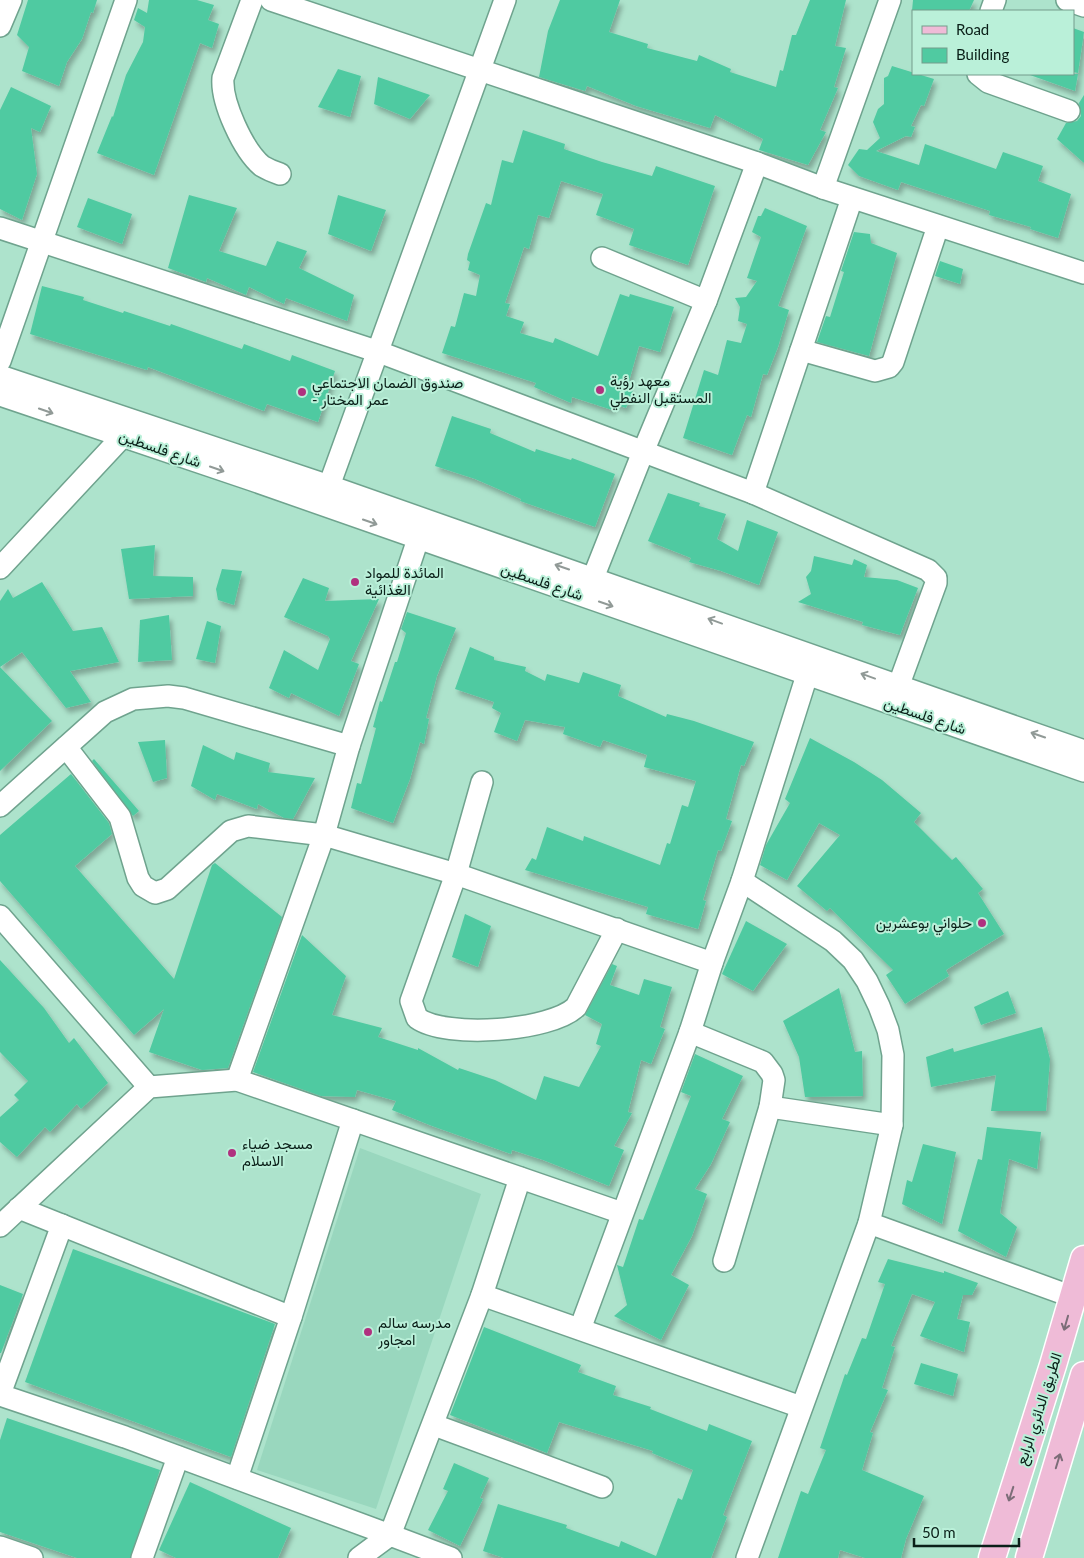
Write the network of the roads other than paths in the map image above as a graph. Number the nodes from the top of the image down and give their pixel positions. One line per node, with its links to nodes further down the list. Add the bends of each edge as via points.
1 (11, 0): 9 (street)
2 (126, 0): 19 (street)
3 (252, 0): 14 (street, via 223,78 222,90 232,118 253,156 262,166)
4 (271, 0): 10 (street)
5 (505, 0): 10 (street)
6 (890, 0): 15 (street)
7 (1067, 0): 8 (street)
8 (1084, 6)
9 (0, 26)
10 (481, 72): 13 (street); 24 (street)
11 (979, 75): 12 (street, via 988,82)
12 (1069, 111)
13 (757, 163): 15 (street); 22 (street)
14 (280, 174)
15 (823, 188): 16 (street)
16 (852, 198): 17 (street); 23 (street)
17 (938, 226): 21 (street); 23 (street, via 889,367 875,370)
18 (0, 228): 19 (street)
19 (41, 242): 24 (street); 25 (street)
20 (602, 258): 22 (street)
21 (1084, 273)
22 (706, 301): 29 (street)
23 (801, 350): 32 (street)
24 (379, 352): 29 (street); 31 (street)
25 (0, 361)
26 (0, 376): 30 (street, شارع فلسطين)
27 (0, 395): 28 (street, شارع فلسطين, one-way to 28)
28 (122, 436): 30 (street, شارع فلسطين, one-way to 30); 34 (street)
29 (643, 452): 32 (street); 35 (street)
30 (255, 472): 31 (street, شارع فلسطين); 33 (street, شارع فلسطين, one-way to 33)
31 (329, 486): 35 (street, شارع فلسطين, one-way to 31)
32 (753, 493): 37 (street, via 928,570 936,578)
33 (418, 538): 36 (street, شارع فلسطين, one-way to 36); 38 (street)
34 (0, 568)
35 (593, 578): 37 (street, شارع فلسطين, one-way to 35)
36 (807, 675): 41 (street, شارع فلسطين); 46 (street)
37 (898, 686): 40 (street, شارع فلسطين, one-way to 37)
38 (349, 746): 39 (street, via 168,696 132,699 117,705); 44 (street)
39 (66, 747): 43 (street); 44 (street, via 123,822 138,878 149,890 167,889 239,827)
40 (1084, 751)
41 (1084, 771)
42 (482, 782): 45 (street)
43 (0, 806)
44 (324, 835): 45 (street); 51 (street)
45 (456, 874): 48 (street); 48 (street, via 410,1001 412,1011 424,1023 465,1029 523,1027 565,1016 576,1007)
46 (742, 881): 49 (street); 55 (street, via 833,941 853,960 867,981 888,1030 893,1055)
47 (0, 916): 52 (street)
48 (617, 929): 49 (street)
49 (712, 963): 50 (street)
50 (690, 1032): 53 (street, via 763,1062 774,1080); 58 (street)
51 (237, 1080): 52 (street); 54 (street)
52 (148, 1087): 57 (street)
53 (770, 1107): 55 (street); 63 (street)
54 (353, 1120): 56 (street); 66 (street)
55 (892, 1125): 59 (street)
56 (520, 1178): 58 (street); 64 (street)
57 (19, 1208): 60 (street); 61 (street)
58 (622, 1213): 67 (street)
59 (868, 1223): 65 (street); 70 (street)
60 (62, 1225): 66 (street); 69 (street)
61 (0, 1226)
62 (1084, 1259): 65 (main road, الطريق الدائري الرابع)
63 (724, 1261)
64 (482, 1296): 67 (street); 71 (street)
65 (1073, 1297): 77 (main road, الطريق الدائري الرابع, one-way to 77)
66 (291, 1317): 73 (street)
67 (580, 1329): 70 (street)
68 (1084, 1375): 77 (main road, الطريق الدائري الرابع, one-way to 68)
69 (0, 1394): 72 (street)
70 (801, 1407): 82 (street)
71 (434, 1425): 74 (street); 75 (street)
72 (178, 1457): 73 (street); 79 (street)
73 (237, 1478): 75 (street)
74 (602, 1487)
75 (390, 1535): 80 (street); 81 (street)
76 (0, 1546): 78 (street)
77 (1013, 1555)
78 (32, 1558)
79 (142, 1558)
80 (359, 1558)
81 (451, 1558)
82 (747, 1558)

